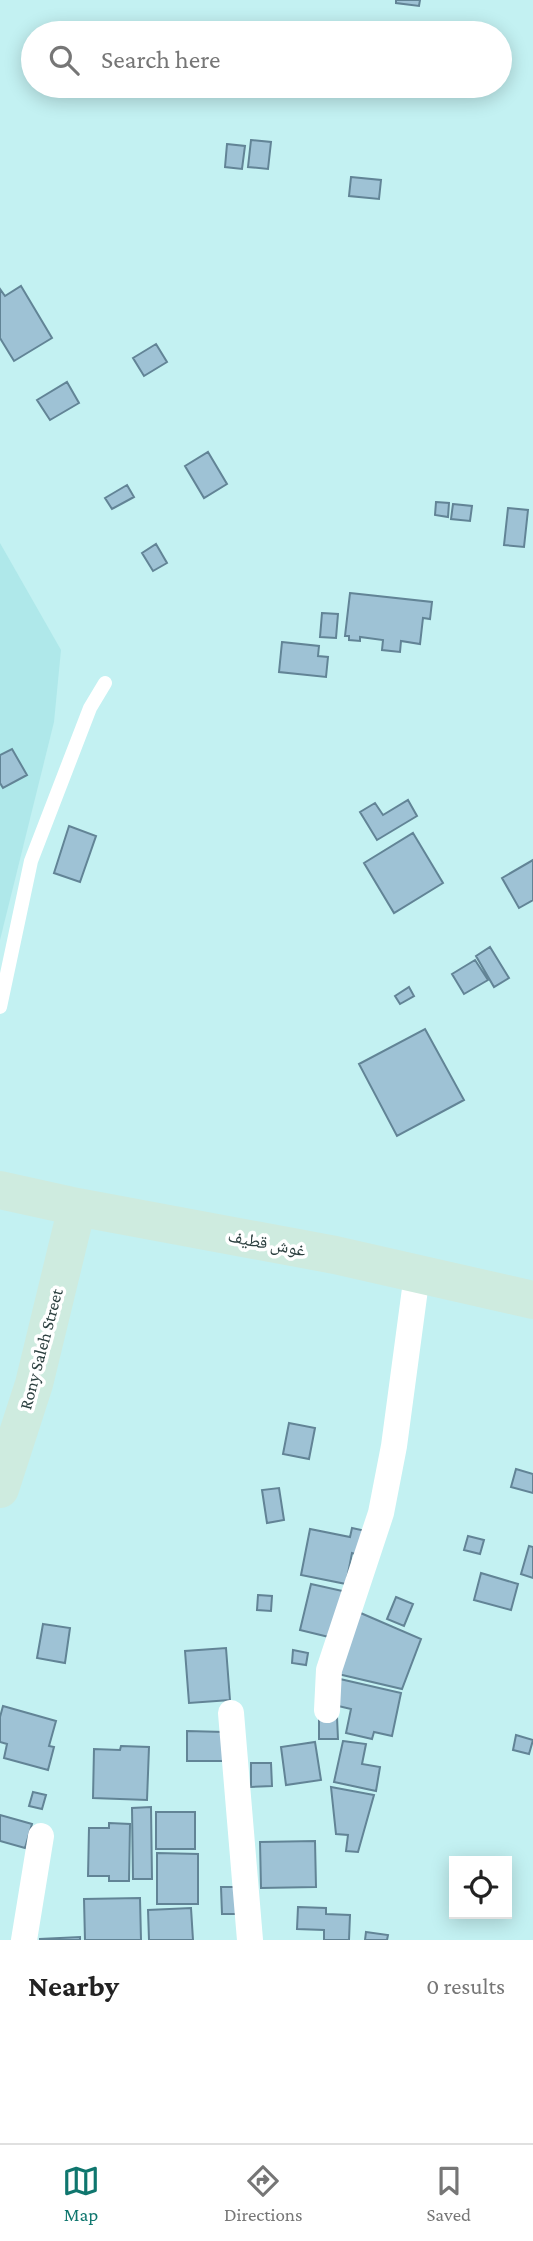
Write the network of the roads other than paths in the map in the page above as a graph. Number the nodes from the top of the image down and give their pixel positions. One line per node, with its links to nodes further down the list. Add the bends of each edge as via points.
1 (104, 683): 2 (lane, via 90,708 31,862)
2 (0, 1007)
3 (0, 1190): 4 (main road, غوش قطيف)
4 (77, 1207): 5 (main road, غوش قطيف); 7 (main road, Rony Saleh Street, via 34,1384)
5 (417, 1274): 6 (main road, غوش قطيف); 8 (street, via 382,1513 329,1670)
6 (533, 1300)
7 (0, 1489)
8 (327, 1710)
9 (231, 1713): 12 (street)
10 (41, 1836): 11 (street)
11 (24, 1940)
12 (250, 1940)

